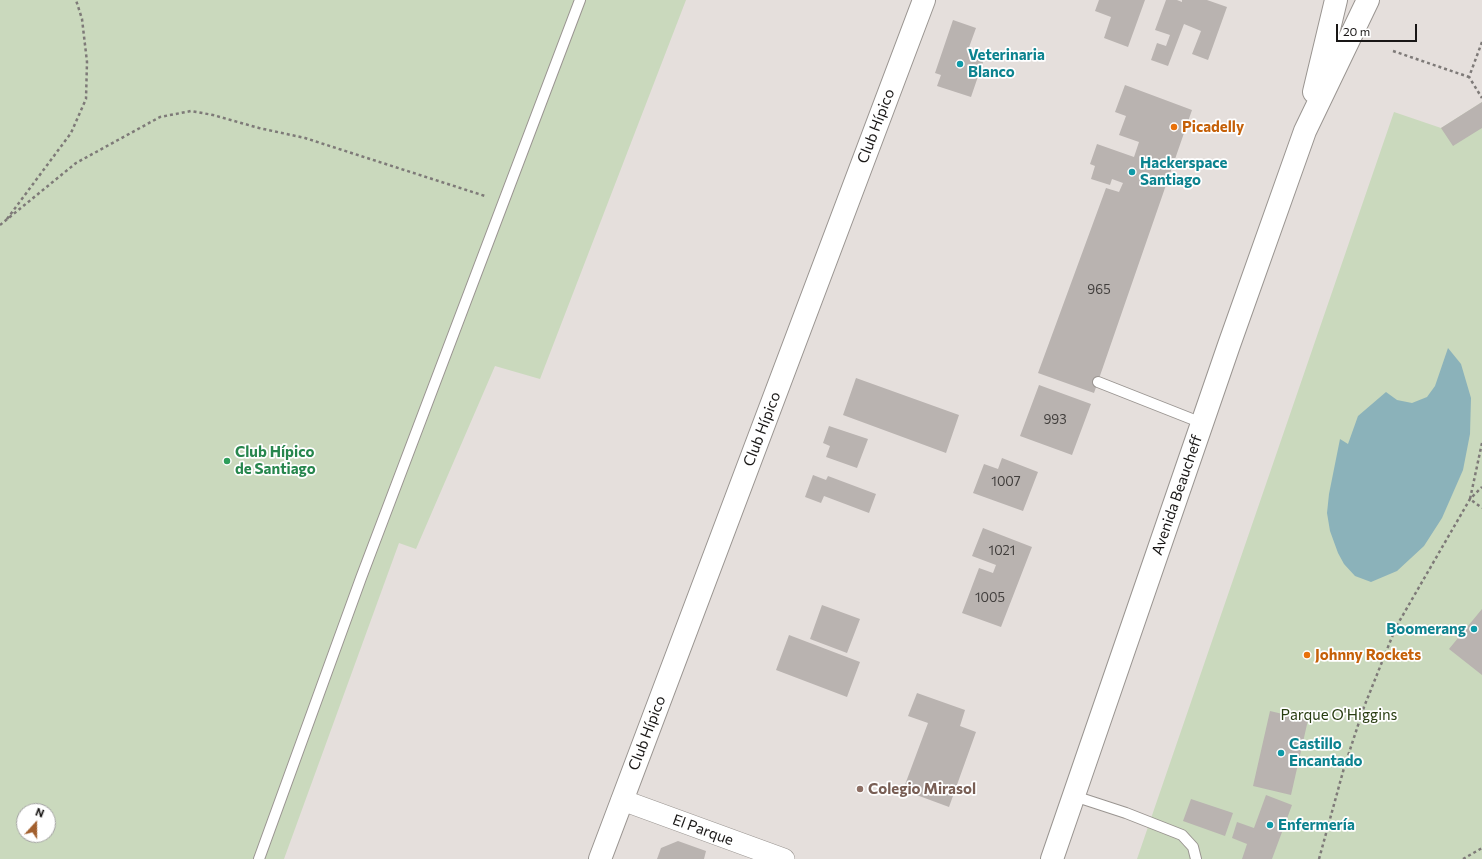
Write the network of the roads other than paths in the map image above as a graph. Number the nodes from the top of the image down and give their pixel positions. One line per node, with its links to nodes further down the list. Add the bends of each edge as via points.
1 (580, 0): 10 (lane)
2 (924, 0): 9 (main road, Club Hípico)
3 (1336, 0): 5 (main road, Avenida Beaucheff)
4 (1368, 0): 5 (main road, Avenida Beaucheff)
5 (1305, 131): 7 (main road, Avenida Beaucheff)
6 (1098, 382): 7 (lane)
7 (1202, 423): 8 (main road, Avenida Beaucheff)
8 (1074, 796): 13 (main road, Avenida Beaucheff); 14 (lane, via 1182,835 1193,847)
9 (622, 800): 11 (main road, Club Hípico); 12 (street, El Parque)
10 (259, 859)
11 (600, 859)
12 (784, 859)
13 (1052, 859)
14 (1196, 859)

